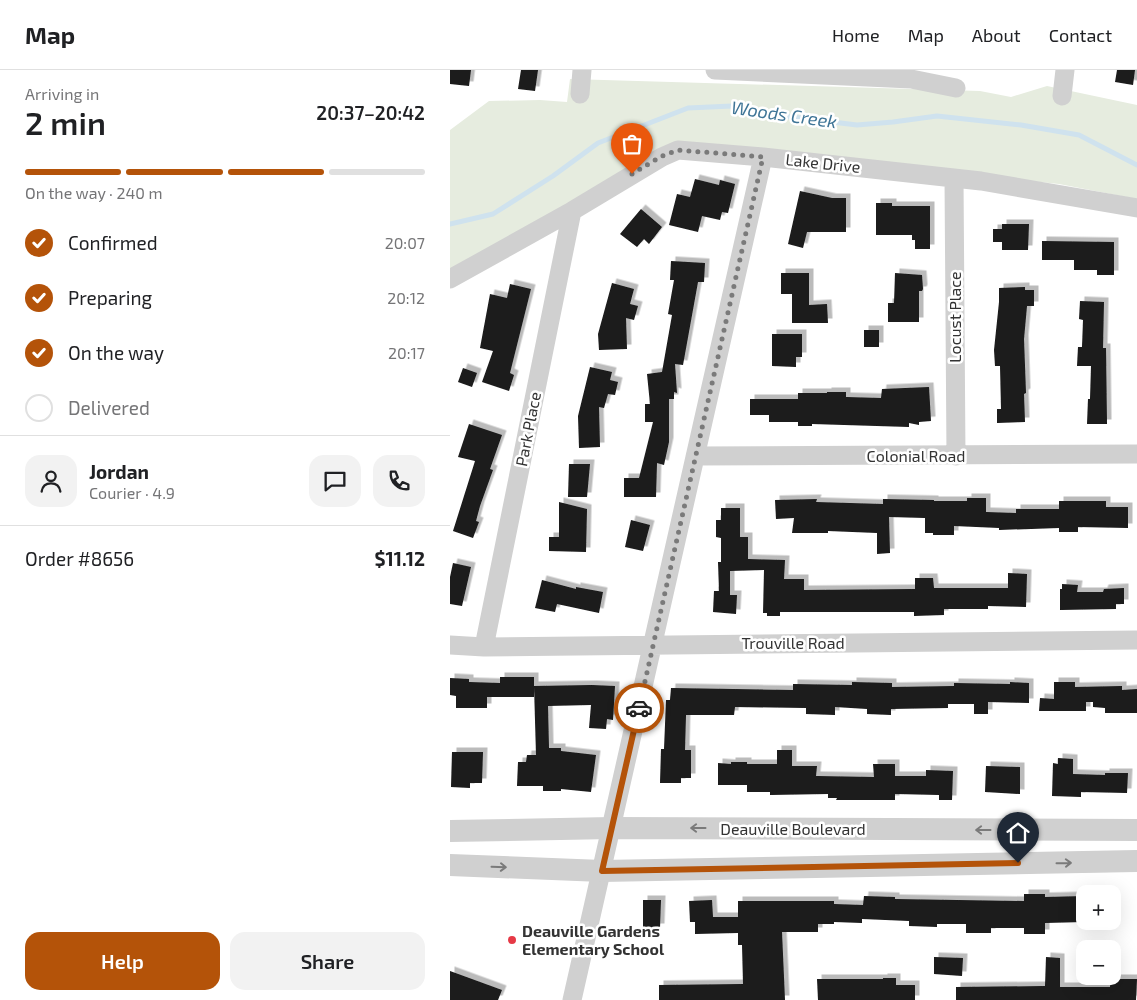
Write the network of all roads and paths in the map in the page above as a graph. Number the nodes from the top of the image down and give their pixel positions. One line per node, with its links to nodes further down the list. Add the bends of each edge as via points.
1 (582, 70): 2 (street); 6 (street)
2 (589, 70)
3 (715, 70): 5 (street, via 911,79)
4 (1065, 70): 7 (street)
5 (956, 88)
6 (580, 94)
7 (1062, 96)
8 (763, 157): 9 (street, Lake Drive); 11 (street, Lake Drive, via 678,150 662,156); 15 (street)
9 (954, 178): 10 (street, Lake Drive); 16 (street, Locust Place)
10 (1137, 208)
11 (572, 211): 12 (street, Lake Drive); 20 (street, Park Place)
12 (450, 279)
13 (1137, 445): 14 (street)
14 (1137, 454): 16 (street, Colonial Road)
15 (695, 456): 16 (street, Colonial Road); 18 (street)
16 (956, 456)
17 (1137, 640): 18 (street, Trouville Road)
18 (654, 644): 20 (street, Trouville Road); 21 (street)
19 (450, 645): 20 (street, Trouville Road)
20 (484, 647)
21 (612, 828): 22 (street, Deauville Boulevard, one-way to 21); 23 (street, Deauville Boulevard); 26 (street)
22 (1137, 830)
23 (450, 831)
24 (1137, 861): 26 (street, one-way to 24)
25 (450, 865): 26 (street, one-way to 26)
26 (602, 871): 27 (street)
27 (572, 1000)

